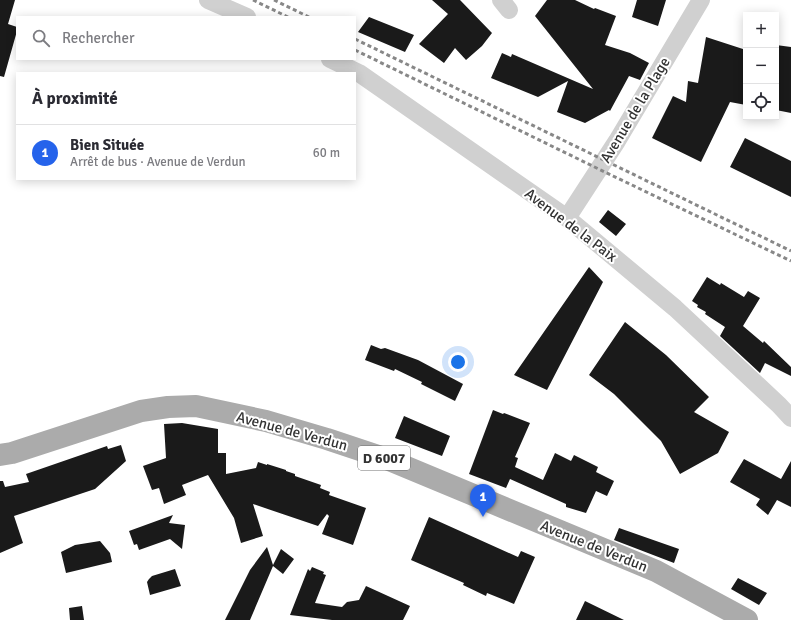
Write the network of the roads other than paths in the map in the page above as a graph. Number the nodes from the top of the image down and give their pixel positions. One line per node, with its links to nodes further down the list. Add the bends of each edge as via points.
1 (208, 0): 3 (street)
2 (701, 0): 7 (street, Avenue de la Plage, via 617,141)
3 (245, 16)
4 (332, 60): 5 (street, Avenue de la Paix)
5 (356, 72)
6 (356, 72): 7 (street, Avenue de la Paix)
7 (567, 218): 8 (street, Avenue de la Paix, via 674,308)
8 (791, 418)
9 (0, 455): 10 (main road, Avenue de Verdun / D 6007, via 141,411 196,406 327,439 388,459 656,571)
10 (747, 620)

